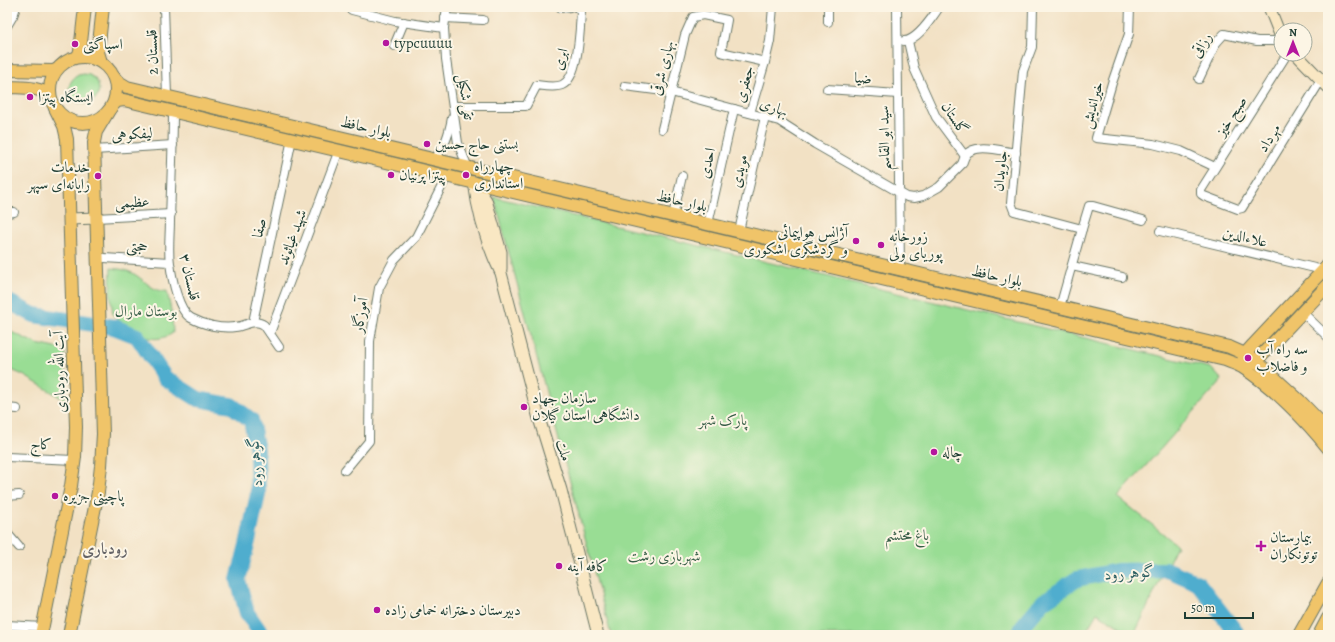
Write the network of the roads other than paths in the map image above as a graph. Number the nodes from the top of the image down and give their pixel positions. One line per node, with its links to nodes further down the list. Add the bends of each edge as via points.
1 (16, 7): 23 (street)
2 (85, 7): 29 (main road)
3 (103, 7): 30 (main road, via 98,52)
4 (164, 7): 45 (street, قلمستان 2)
5 (347, 7): 20 (street)
6 (447, 7): 18 (street, تقی شکیل)
7 (560, 7): 8 (street)
8 (570, 7)
9 (773, 7): 31 (street, جعفری)
10 (828, 7): 21 (street)
11 (897, 7): 25 (street, سید ابو القاسم)
12 (1033, 7): 58 (street, جاویدان, via 1032,47 1023,71)
13 (1130, 7): 61 (street, خیراندیش, via 1129,34 1096,138 1153,144 1182,151)
14 (1269, 7): 22 (street)
15 (579, 9): 48 (street, ابری, via 580,38 570,79 562,85 537,85 526,106)
16 (938, 9): 26 (street, via 917,36)
17 (695, 16): 31 (street, جعفری, via 727,20 721,52); 42 (street, بهاری شرقی, via 685,36)
18 (445, 18): 19 (street); 24 (street, تقی شکیل)
19 (484, 20)
20 (404, 22): 24 (street); 28 (street)
21 (828, 22)
22 (1275, 22)
23 (7, 26)
24 (444, 28): 48 (street, تقی شکیل)
25 (897, 41): 26 (street); 44 (street, سید ابو القاسم)
26 (908, 41): 59 (street, گلستان, via 914,68 936,117)
27 (1273, 41): 37 (street, رزاقی, via 1257,41 1224,34 1216,43)
28 (394, 46)
29 (78, 57): 30 (main road, via 90,57); 35 (main road, via 64,62)
30 (101, 62): 36 (main road)
31 (765, 62): 51 (street, جعفری)
32 (1282, 62): 61 (street, صبح خیز)
33 (1304, 62): 38 (street)
34 (7, 70): 35 (main road)
35 (56, 70): 43 (main road, via 51,80)
36 (114, 77): 45 (main road, بلوار حافظ, via 117,82 127,87); 47 (main road, via 116,91)
37 (1198, 79)
38 (1324, 83): 67 (street, مهرداد, via 1242,208)
39 (625, 86): 42 (street, بهاری)
40 (7, 87): 43 (main road, via 37,88)
41 (827, 89): 44 (street, ضیا)
42 (671, 92): 49 (street, بهاری); 53 (street, بهاری شرقی)
43 (50, 94): 46 (main road)
44 (898, 94): 66 (street, سید ابو القاسم)
45 (167, 96): 60 (main road, بلوار حافظ)
46 (55, 108): 47 (main road, via 65,118 79,123 93,122); 72 (main road, آیت الله رودباری, via 67,139)
47 (110, 108): 50 (main road, بلوار حافظ, via 118,101 124,100); 56 (main road, via 95,135)
48 (453, 109): 60 (street, via 449,133); 62 (street, تقی شکیل, via 458,143)
49 (734, 109): 51 (street, بهاری); 75 (street, احدی)
50 (173, 112): 54 (main road, بلوار حافظ); 55 (street, قلمستان ۳)
51 (750, 113): 52 (street, بهاری)
52 (765, 117): 66 (street, بهاری, via 779,121); 77 (street, مویدی)
53 (662, 129)
54 (292, 139): 57 (main road, بلوار حافظ); 89 (street, صفا)
55 (173, 145): 56 (street, لیفکوهی); 69 (street, قلمستان ۳)
56 (94, 150): 71 (main road)
57 (339, 150): 63 (main road, بلوار حافظ); 90 (street, شهید غیاثوند)
58 (1016, 153): 59 (street, گلستان, via 978,148 968,151); 76 (street, جاویدان, via 1011,203 1014,211)
59 (964, 156): 66 (street, بهاری, via 962,164 939,187 923,196 907,197)
60 (435, 159): 62 (main road, بلوار حافظ)
61 (1215, 167): 67 (street, صبح خیز)
62 (468, 168): 65 (main road); 68 (main road, بلوار حافظ)
63 (447, 176): 65 (main road, بلوار حافظ); 102 (street, آموزگار, via 416,237 394,260 379,288 370,340 369,441)
64 (682, 176): 70 (street)
65 (474, 182): 74 (main road, بلوار حافظ); 112 (street, ملت, via 476,201 492,255 501,274)
66 (899, 192): 83 (street, سید ابو القاسم)
67 (1201, 194)
68 (654, 211): 70 (main road, بلوار حافظ); 74 (main road)
69 (171, 214): 71 (street, عظیمی); 80 (street, قلمستان ۳)
70 (673, 216): 75 (main road, بلوار حافظ)
71 (96, 218): 72 (street); 111 (main road, via 102,435 99,481)
72 (70, 219): 101 (main road, آیت الله رودباری, via 76,419)
73 (1143, 220): 76 (street, via 1089,206)
74 (651, 224): 85 (main road, بلوار حافظ)
75 (708, 224): 77 (main road, بلوار حافظ)
76 (1082, 229): 81 (street)
77 (740, 231): 83 (main road, بلوار حافظ)
78 (1160, 231): 82 (street, علاءالدین)
79 (104, 258): 80 (street, حجتی)
80 (169, 262): 89 (street, قلمستان ۳, via 178,301 190,318 219,327 235,327)
81 (1072, 266): 84 (street); 87 (street)
82 (1326, 268): 93 (main road)
83 (900, 269): 85 (main road); 87 (main road, بلوار حافظ)
84 (1122, 277)
85 (898, 283): 95 (main road, بلوار حافظ, via 1216,358)
86 (1328, 285): 88 (main road)
87 (1060, 307): 93 (main road, بلوار حافظ, via 1229,347)
88 (1302, 312): 91 (street); 94 (main road)
89 (254, 322): 90 (street, via 264,325)
90 (270, 333): 92 (street)
91 (1328, 337)
92 (279, 347)
93 (1245, 354): 94 (main road, بلوار حافظ); 95 (main road)
94 (1256, 362): 95 (main road); 98 (main road, بلوار حافظ)
95 (1241, 367): 99 (main road, بلوار حافظ, via 1292,408)
96 (7, 408): 97 (street)
97 (18, 409)
98 (1328, 430)
99 (1328, 448)
100 (7, 457): 101 (street, کاج)
101 (74, 460): 110 (main road, آیت الله رودباری)
102 (345, 470)
103 (7, 496): 104 (street)
104 (19, 496)
105 (7, 533): 106 (street)
106 (18, 547)
107 (1328, 583): 113 (main road)
108 (1328, 618): 114 (main road)
109 (7, 625): 110 (street)
110 (42, 631)
111 (69, 635)
112 (598, 635)
113 (1299, 635)
114 (1319, 635)

